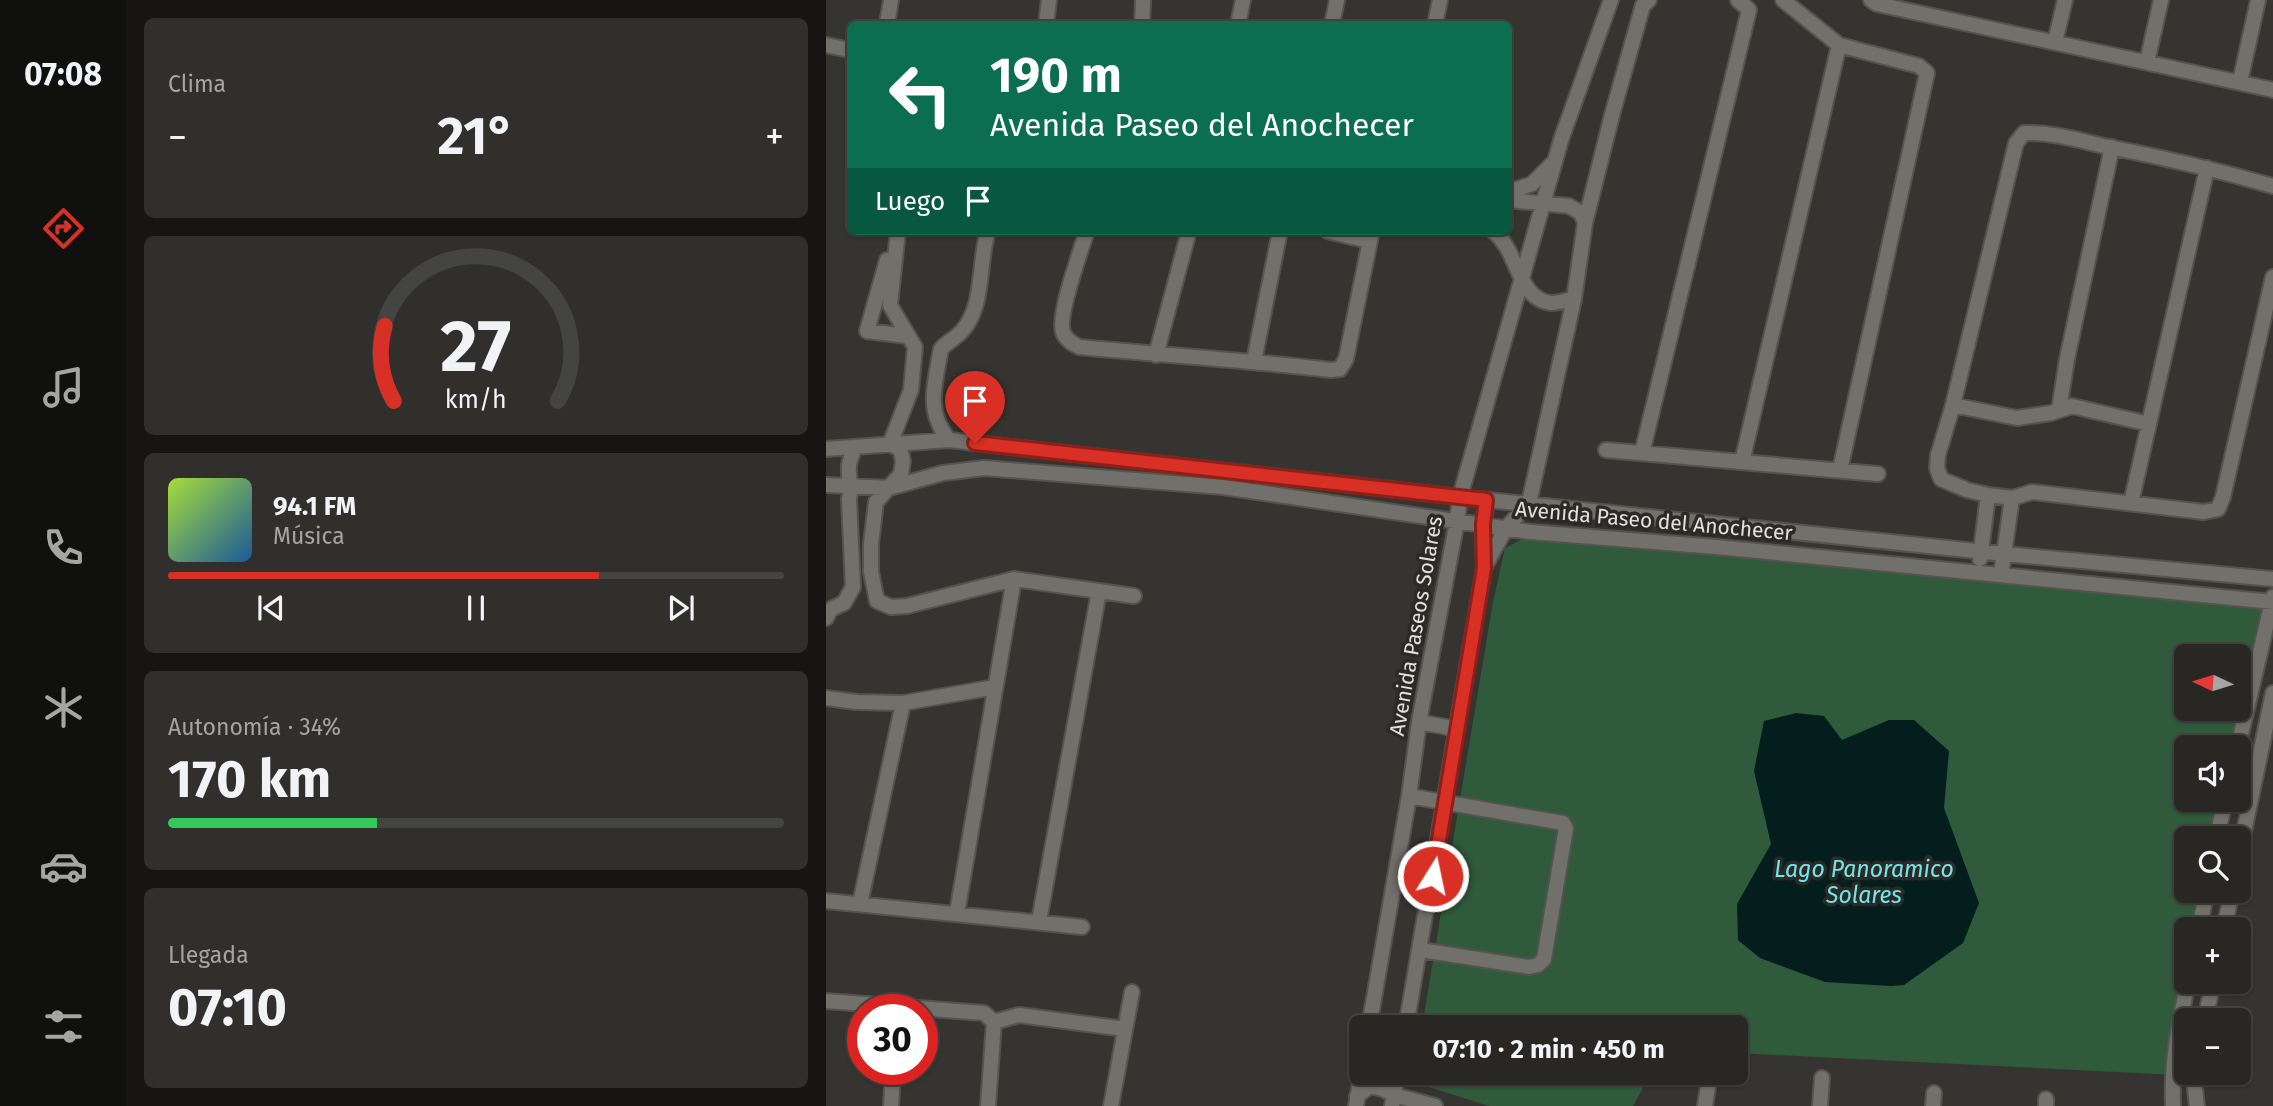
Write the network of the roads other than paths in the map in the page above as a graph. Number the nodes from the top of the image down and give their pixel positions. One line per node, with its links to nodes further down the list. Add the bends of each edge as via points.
1 (891, 0): 15 (street)
2 (1049, 0): 16 (street)
3 (1143, 0): 17 (street)
4 (1243, 0): 18 (street)
5 (1337, 0): 19 (street)
6 (1440, 0): 20 (street)
7 (1611, 0): 29 (street, Avenida Paseos Solares)
8 (1649, 0): 35 (street, via 1643,5 1622,78)
9 (1738, 0): 59 (street, via 1749,10)
10 (1783, 0): 23 (street)
11 (2065, 0): 21 (street)
12 (2161, 0): 25 (street)
13 (2258, 0): 26 (street)
14 (1875, 1): 21 (street)
15 (888, 21)
16 (1046, 21)
17 (1142, 21)
18 (1239, 21)
19 (1333, 21)
20 (1435, 21)
21 (2055, 43): 25 (street)
22 (826, 44): 24 (street)
23 (1839, 45): 60 (street); 61 (street, via 1919,66 1927,73)
24 (847, 49)
25 (2147, 62): 26 (street)
26 (2240, 82): 27 (street)
27 (2273, 90)
28 (2112, 147): 30 (street); 51 (street, via 2039,132 2024,133 2016,143); 52 (street)
29 (1556, 160): 32 (street, via 1532,184); 34 (street, Avenida Paseos Solares)
30 (2207, 168): 31 (street); 53 (street)
31 (2273, 186)
32 (1512, 191)
33 (1512, 200): 34 (street)
34 (1544, 204): 35 (street, via 1569,206); 45 (street, Avenida Paseos Solares)
35 (1585, 223): 46 (street)
36 (896, 235): 47 (street, via 867,331)
37 (897, 235): 47 (street, via 890,305)
38 (987, 235): 48 (street, via 975,306 962,331)
39 (1086, 235): 49 (street, via 1063,331 1079,347)
40 (1188, 235): 49 (street)
41 (1279, 235): 50 (street)
42 (1498, 235): 45 (street, via 1514,257)
43 (1370, 236): 50 (street, via 1346,359 1340,369)
44 (2273, 277): 71 (street, via 2218,509 2204,512)
45 (1521, 281): 46 (street, via 1537,298 1552,303); 67 (street, Avenida Paseos Solares)
46 (1574, 299): 70 (street)
47 (911, 342): 48 (street); 55 (street, via 911,390)
48 (941, 349): 54 (street, via 934,414)
49 (1156, 355): 50 (street)
50 (1254, 361)
51 (1953, 405): 52 (street, via 2017,418); 66 (street, via 1938,455 1941,479)
52 (2059, 410): 53 (street, via 2072,406)
53 (2149, 424): 71 (street)
54 (949, 440): 55 (street, Avenida Paseo del Anochecer); 67 (street, Avenida Paseo del Anochecer)
55 (890, 444): 57 (street, Avenida Paseo del Anochecer); 65 (street, via 900,449 903,461 901,474)
56 (826, 449): 57 (street, Avenida Paseo del Anochecer)
57 (855, 449): 64 (street, via 847,474)
58 (1606, 450): 59 (street)
59 (1642, 453): 60 (street)
60 (1742, 461): 61 (street)
61 (1840, 470): 62 (street)
62 (1878, 474)
63 (826, 485): 64 (street, Avenida Paseo del Anochecer)
64 (852, 488): 65 (street, Avenida Paseo del Anochecer); 76 (street)
65 (890, 488): 72 (street, Avenida Paseo del Anochecer, via 943,473 984,468 1223,487); 75 (street, via 876,502)
66 (1988, 495): 68 (street); 77 (street)
67 (1460, 497): 69 (street, Avenida Paseo del Anochecer); 72 (street, Avenida Paseos Solares)
68 (2012, 498): 71 (street, via 2032,492); 78 (street)
69 (1486, 500): 70 (street, Avenida Paseo del Anochecer); 73 (street)
70 (1529, 503): 74 (street); 77 (street, Avenida Paseo del Anochecer)
71 (2131, 503)
72 (1457, 521): 73 (street, Avenida Paseo del Anochecer); 92 (street, Avenida Paseos Solares)
73 (1483, 524): 74 (street, Avenida Paseo del Anochecer); 79 (street)
74 (1506, 528): 79 (street); 80 (street, Avenida Paseo del Anochecer)
75 (871, 544): 76 (street); 82 (street, via 877,601 891,607)
76 (850, 546): 87 (street, via 853,587 844,603)
77 (1980, 551): 78 (street, Avenida Paseo del Anochecer); 80 (street)
78 (2004, 554): 81 (street); 83 (street, Avenida Paseo del Anochecer)
79 (1484, 568): 93 (street)
80 (1979, 573): 81 (street, Avenida Paseo del Anochecer)
81 (2001, 575): 86 (street, Avenida Paseo del Anochecer)
82 (1014, 579): 84 (street); 88 (street)
83 (2273, 579)
84 (1099, 591): 85 (street); 101 (street)
85 (1134, 596)
86 (2273, 600): 94 (street)
87 (828, 611)
88 (995, 687): 91 (street); 100 (street)
89 (2273, 693): 97 (street)
90 (826, 698): 91 (street)
91 (903, 703): 99 (street)
92 (1419, 722): 93 (street); 95 (street, Avenida Paseos Solares)
93 (1457, 729): 96 (street)
94 (2241, 735)
95 (1409, 796): 96 (street); 109 (street, Avenida Paseos Solares)
96 (1445, 802): 103 (street); 103 (street, via 1563,823 1566,828 1544,959 1529,967)
97 (2245, 826)
98 (826, 901): 99 (street)
99 (860, 904): 100 (street)
100 (957, 913): 101 (street)
101 (1039, 921): 102 (street)
102 (1082, 927)
103 (1421, 950): 110 (street)
104 (1132, 992): 112 (street)
105 (2186, 994): 125 (street, via 2176,1040)
106 (826, 1001): 107 (street)
107 (847, 1003)
108 (938, 1010): 111 (street, via 984,1013)
109 (1371, 1015)
110 (1408, 1015)
111 (994, 1022): 112 (street, via 1019,1014); 120 (street)
112 (1125, 1028): 121 (street)
113 (1822, 1078): 124 (street)
114 (892, 1085): 119 (street)
115 (1708, 1085): 123 (street)
116 (2194, 1085): 126 (street)
117 (1393, 1100): 118 (street, via 1383,1088 1370,1086); 122 (street)
118 (1356, 1101)
119 (891, 1106)
120 (988, 1106)
121 (1111, 1106)
122 (1432, 1106)
123 (1705, 1106)
124 (1820, 1106)
125 (2173, 1106)
126 (2197, 1106)

